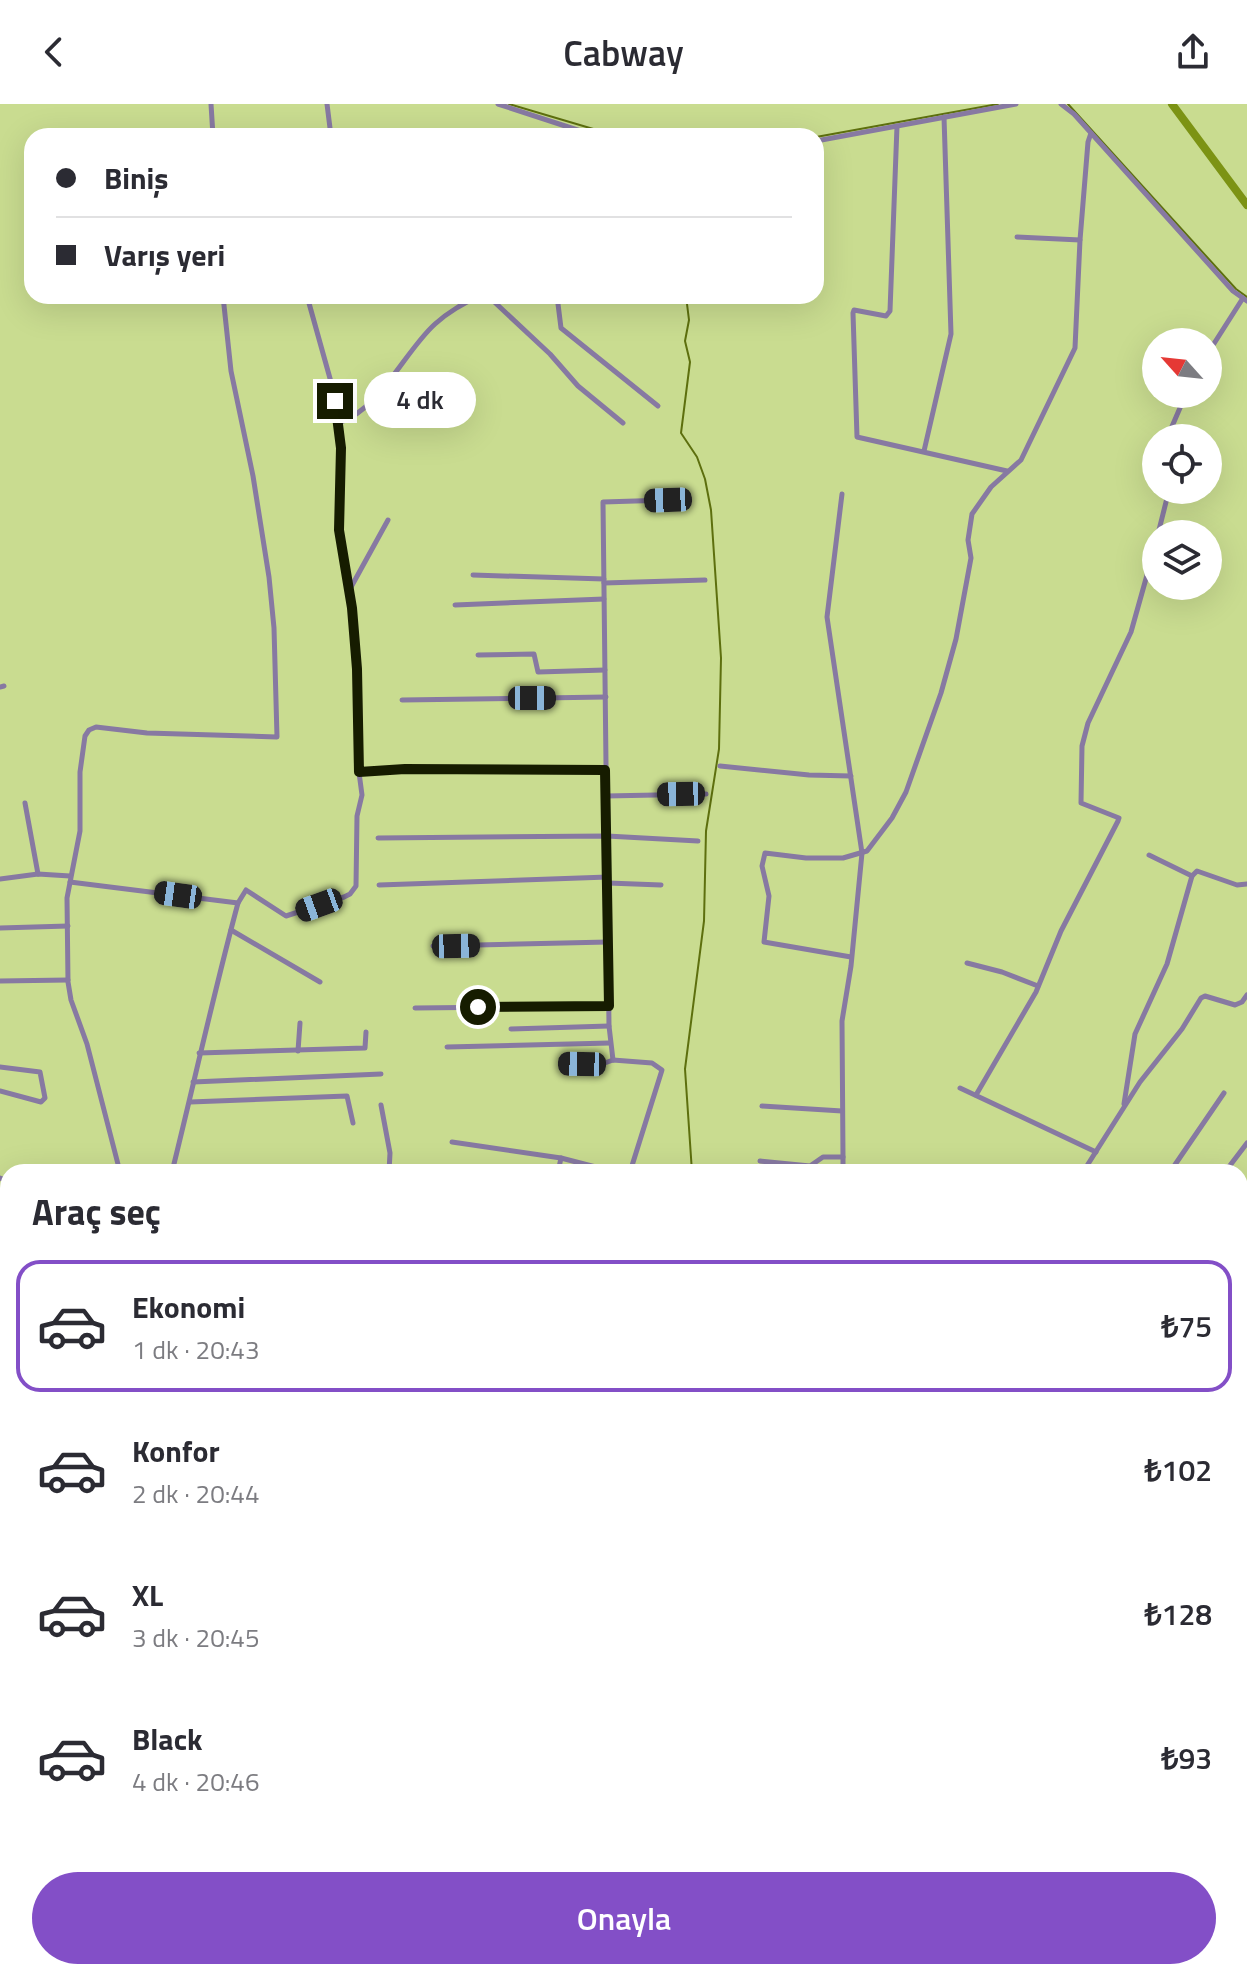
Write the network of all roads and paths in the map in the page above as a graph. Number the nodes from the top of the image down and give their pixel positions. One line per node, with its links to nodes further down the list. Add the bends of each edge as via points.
1 (211, 104): 8 (street)
2 (327, 104): 9 (street)
3 (498, 104): 10 (street)
4 (1016, 104): 6 (street)
5 (1061, 104): 11 (street)
6 (944, 117): 7 (street); 25 (street, via 951,334)
7 (897, 126): 12 (street); 25 (street, via 890,311 886,316 853,313 857,437)
8 (212, 128)
9 (330, 128)
10 (572, 128)
11 (1091, 133): 14 (street); 15 (street)
12 (824, 140)
13 (1017, 237): 14 (street)
14 (1080, 240): 26 (street, via 1075,348 1034,437 1021,460)
15 (1245, 300): 21 (street)
16 (224, 304): 56 (street, via 269,577 277,737 89,730)
17 (309, 304): 23 (street)
18 (466, 304): 23 (street, via 435,324 377,393)
19 (497, 304): 24 (street)
20 (558, 304): 22 (street, via 561,328)
21 (1222, 333)
22 (658, 406)
23 (339, 423): 33 (street, via 339,530)
24 (623, 423)
25 (924, 451): 26 (street)
26 (1007, 471): 51 (street, via 972,514 971,558 956,639 906,792)
27 (842, 494): 44 (street, via 827,617)
28 (668, 500): 32 (street, via 603,502)
29 (388, 520): 33 (street)
30 (473, 575): 32 (street)
31 (705, 580): 32 (street)
32 (604, 581): 35 (street)
33 (350, 590): 43 (street)
34 (1142, 593): 72 (street, via 1131,632 1082,746 1081,803 1119,818)
35 (604, 599): 36 (street); 38 (street)
36 (455, 605)
37 (478, 655): 38 (street, via 534,654 538,672)
38 (605, 670): 39 (street)
39 (606, 697): 40 (street); 42 (street)
40 (402, 700)
41 (720, 766): 44 (street)
42 (605, 770): 43 (street); 46 (street)
43 (359, 772): 61 (street, via 362,802 355,890 286,916 246,890)
44 (851, 776): 51 (street)
45 (706, 794): 46 (street)
46 (606, 796): 48 (street)
47 (25, 803): 53 (street)
48 (607, 836): 49 (street); 50 (street); 57 (street)
49 (378, 838)
50 (698, 841)
51 (862, 853): 67 (street); 67 (street, via 806,858 765,853 763,859 769,896 764,942)
52 (1149, 855): 54 (street)
53 (38, 874): 55 (street); 56 (street)
54 (1192, 876): 58 (street, via 1197,871); 96 (street, via 1167,964 1135,1034)
55 (0, 879)
56 (70, 879): 61 (street); 62 (street)
57 (608, 880): 59 (street); 60 (street); 65 (street)
58 (1247, 884)
59 (379, 885)
60 (661, 885)
61 (238, 903): 64 (street)
62 (68, 926): 63 (street); 69 (street)
63 (0, 928)
64 (231, 930): 71 (street); 83 (street)
65 (608, 942): 66 (street); 74 (street)
66 (433, 946)
67 (851, 957): 97 (street, via 842,1021)
68 (967, 963): 72 (street)
69 (68, 980): 70 (street); 105 (street)
70 (0, 981)
71 (320, 982)
72 (1038, 986): 92 (street)
73 (1247, 995): 96 (street, via 1235,1005 1212,996 1201,998)
74 (609, 1006): 75 (street); 77 (street)
75 (415, 1008)
76 (300, 1023): 82 (street)
77 (609, 1026): 78 (street); 80 (street)
78 (511, 1029)
79 (366, 1032): 82 (street, via 365,1048)
80 (610, 1043): 81 (street); 84 (street)
81 (447, 1047)
82 (298, 1051): 83 (street)
83 (199, 1053): 88 (street)
84 (613, 1060): 85 (street); 110 (street, via 652,1063 662,1070)
85 (561, 1063)
86 (0, 1067): 90 (street, via 40,1072 45,1098 41,1102)
87 (381, 1074): 88 (street)
88 (193, 1082): 93 (street)
89 (960, 1088): 92 (street)
90 (0, 1091)
91 (1224, 1093): 115 (street)
92 (976, 1095): 101 (street)
93 (190, 1102): 98 (street, via 347,1096); 106 (street)
94 (381, 1105): 107 (street)
95 (762, 1106): 97 (street)
96 (1124, 1109): 101 (street)
97 (842, 1111): 102 (street)
98 (353, 1123)
99 (452, 1142): 103 (street)
100 (1247, 1143): 116 (street)
101 (1096, 1152): 114 (street)
102 (843, 1157): 112 (street, via 823,1157); 113 (street)
103 (561, 1158): 108 (street); 109 (street)
104 (760, 1161): 111 (street)
105 (118, 1164)
106 (174, 1164)
107 (389, 1164)
108 (560, 1164)
109 (584, 1164)
110 (633, 1164)
111 (790, 1164)
112 (813, 1164)
113 (843, 1164)
114 (1088, 1164)
115 (1175, 1164)
116 (1231, 1164)

